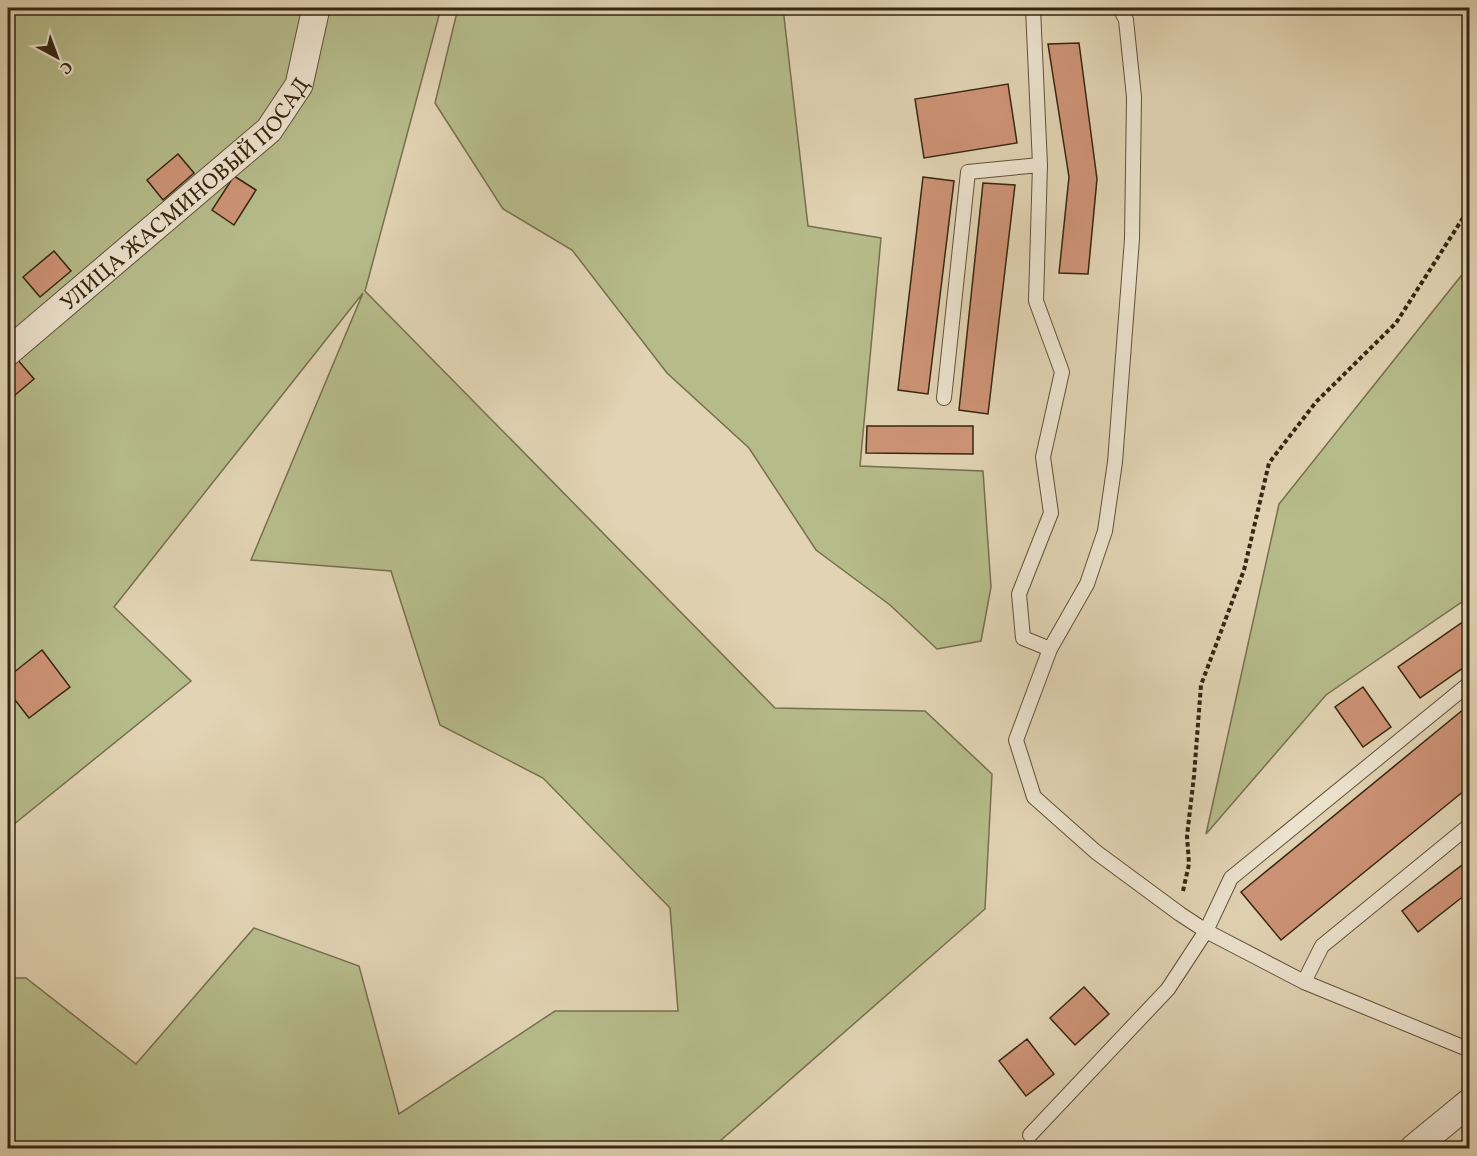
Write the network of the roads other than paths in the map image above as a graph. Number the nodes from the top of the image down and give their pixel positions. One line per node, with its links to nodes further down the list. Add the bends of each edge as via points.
1 (316, 8): 5 (street, УЛИЦА ЖАСМИНОВЫЙ ПОСАД, via 299,85 269,130)
2 (1033, 8): 4 (lane)
3 (1120, 8): 7 (lane, via 1126,20 1134,109 1132,239 1115,462 1106,531 1086,584)
4 (1040, 165): 6 (lane, via 968,172); 7 (lane, via 1036,301 1062,372 1043,457 1051,513 1019,594 1023,638)
5 (8, 352)
6 (944, 398)
7 (1050, 649): 10 (lane, via 1016,740 1034,797 1096,852)
8 (1470, 683): 10 (lane, via 1231,878)
9 (1470, 825): 11 (lane, via 1322,946)
10 (1206, 931): 11 (lane); 14 (lane, via 1168,989)
11 (1304, 982): 12 (lane)
12 (1470, 1050)
13 (1470, 1102): 15 (street)
14 (1030, 1134)
15 (1414, 1149)

